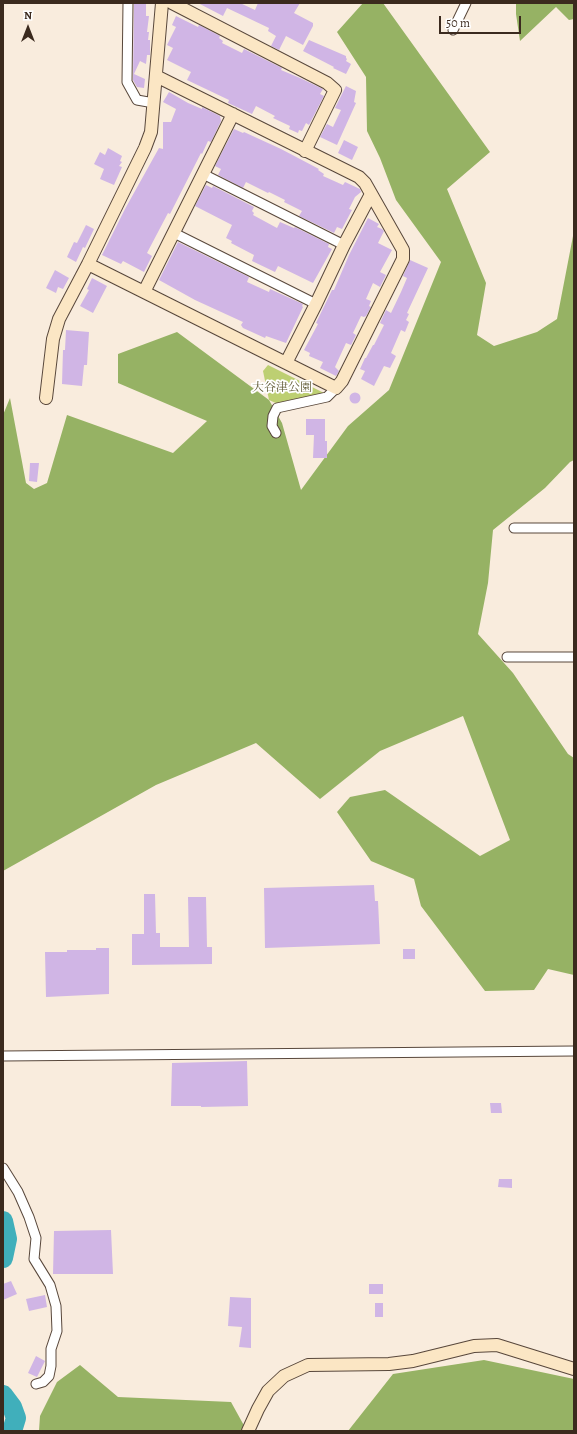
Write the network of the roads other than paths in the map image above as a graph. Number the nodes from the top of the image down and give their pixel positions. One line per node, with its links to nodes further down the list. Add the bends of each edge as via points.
1 (128, 3): 7 (street, via 127,82 137,100)
2 (162, 3): 6 (street)
3 (172, 3): 9 (street, via 327,83 335,90)
4 (466, 3): 5 (street)
5 (453, 30)
6 (156, 76): 7 (street); 8 (street)
7 (154, 103): 14 (street, via 151,132 145,148)
8 (233, 114): 9 (street); 10 (street)
9 (305, 151): 11 (street, via 359,177)
10 (203, 174): 12 (street); 13 (street)
11 (371, 194): 13 (street); 18 (street, via 403,250 403,259 342,381)
12 (174, 233): 15 (street); 16 (street)
13 (344, 244): 16 (street)
14 (88, 264): 15 (street); 19 (street, via 59,319 53,339)
15 (144, 292): 17 (street)
16 (316, 304): 17 (street)
17 (286, 363): 18 (street)
18 (336, 388): 20 (street, via 327,397 277,408 272,426)
19 (46, 398)
20 (276, 434)
21 (514, 528): 22 (street)
22 (574, 528)
23 (507, 657): 24 (street)
24 (574, 657)
25 (574, 1051): 26 (street)
26 (3, 1056)
27 (3, 1168): 29 (street, via 18,1192 29,1217 36,1238 34,1259 50,1286 56,1306 57,1331 51,1349 51,1366 48,1376 43,1382)
28 (574, 1369): 30 (street, via 497,1345 474,1346 389,1364 308,1365 284,1376 268,1391)
29 (36, 1384)
30 (248, 1431)

